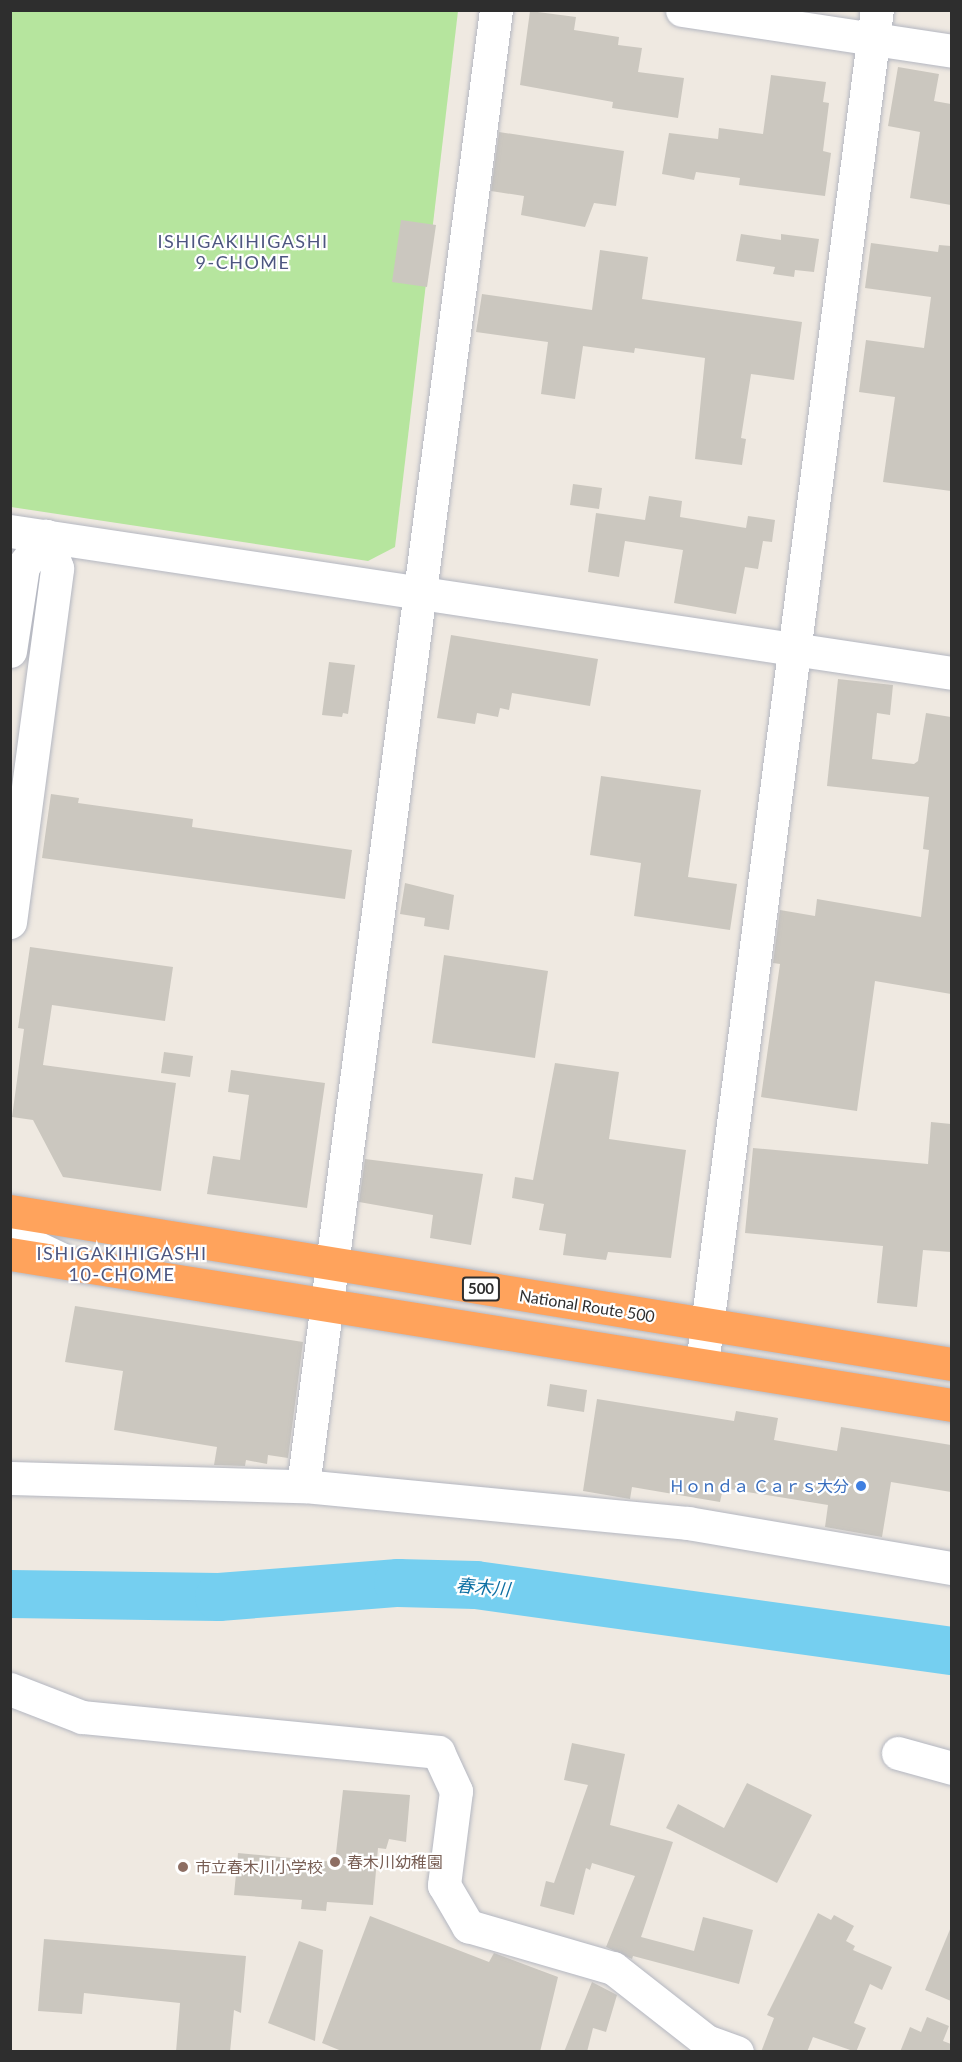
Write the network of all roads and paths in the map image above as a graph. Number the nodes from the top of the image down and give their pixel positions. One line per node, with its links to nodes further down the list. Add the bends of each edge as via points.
1 (496, 10): 7 (street)
2 (682, 10): 3 (street)
3 (875, 25): 4 (street); 8 (street)
4 (951, 51)
5 (10, 531): 6 (street)
6 (46, 536): 7 (street); 9 (street, via 23,566); 11 (street, via 57,568)
7 (420, 592): 8 (street); 16 (street)
8 (794, 649): 10 (street); 18 (street)
9 (10, 651)
10 (951, 673)
11 (10, 922)
12 (10, 1211): 16 (highway, National Route 500 / 500)
13 (10, 1234): 15 (street)
14 (10, 1254): 15 (highway, 500)
15 (70, 1263): 17 (highway, 500)
16 (332, 1266): 17 (street); 18 (highway, National Route 500 / 500)
17 (327, 1304): 19 (highway, 500); 23 (street)
18 (707, 1325): 19 (street); 20 (highway, National Route 500 / 500)
19 (702, 1364): 21 (highway, 500)
20 (951, 1364)
21 (951, 1404)
22 (10, 1478): 23 (street)
23 (303, 1486): 24 (street, via 688,1523)
24 (951, 1568)
25 (10, 1689): 28 (street, via 82,1717 438,1752 456,1791 444,1885 468,1926 613,1968 706,2041)
26 (898, 1753): 27 (street)
27 (951, 1768)
28 (737, 2052)

